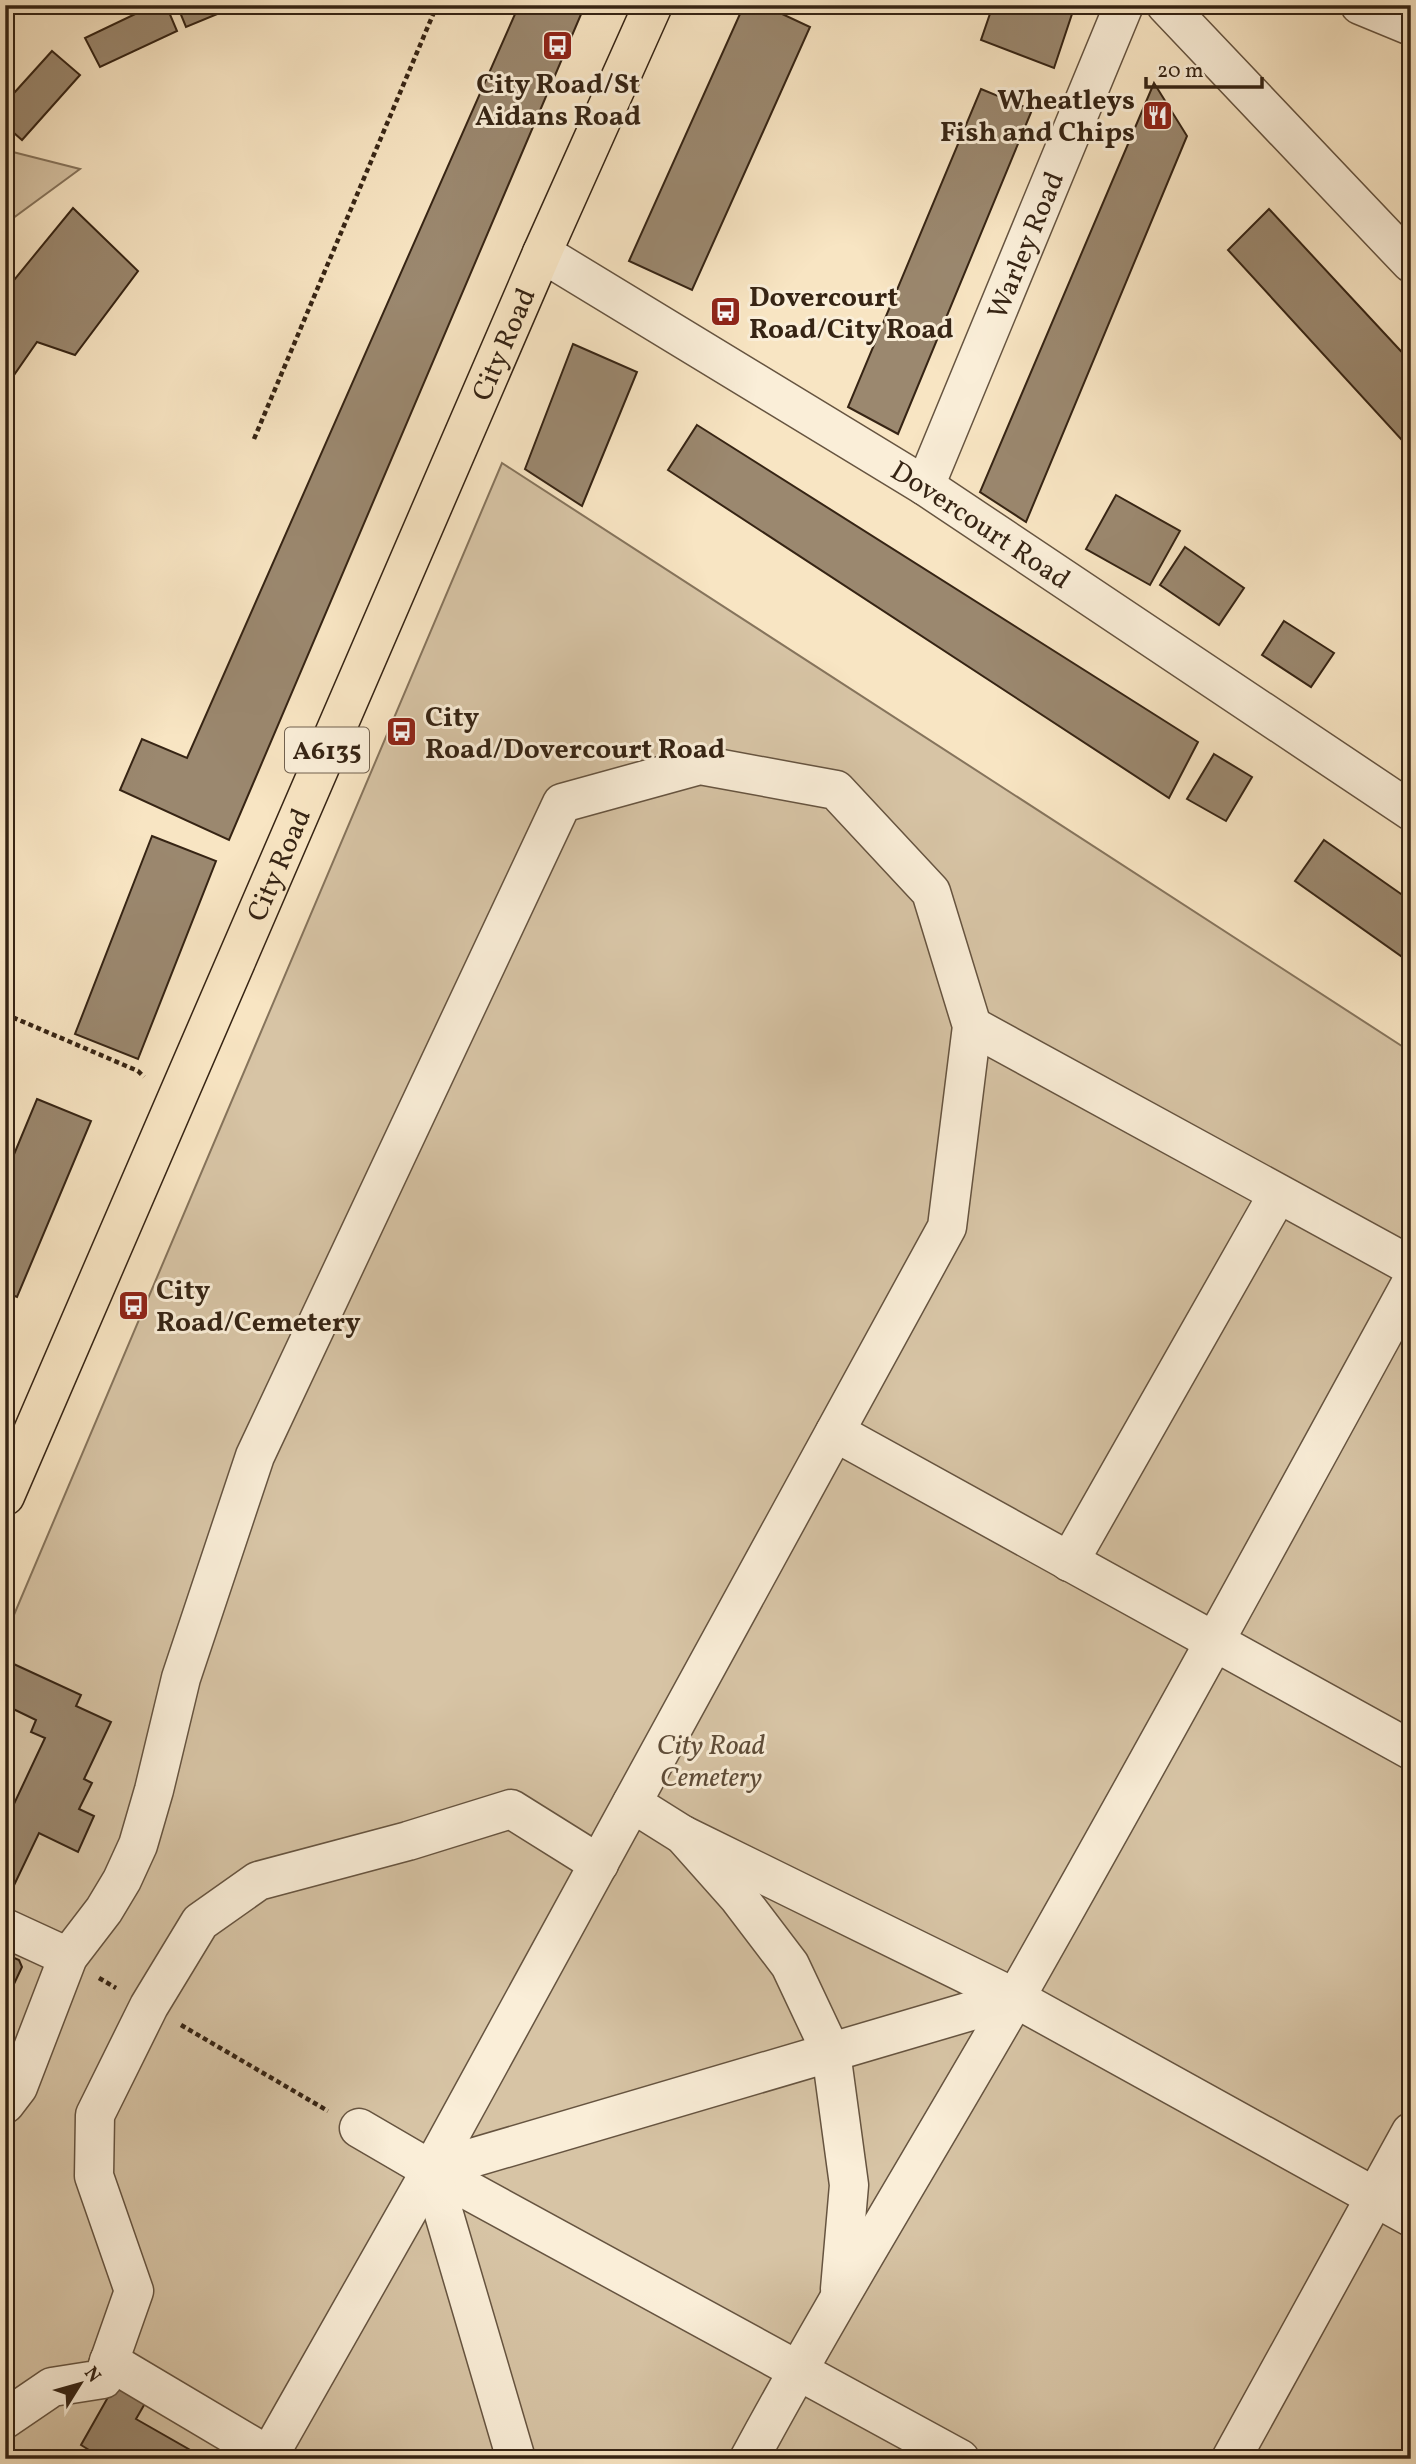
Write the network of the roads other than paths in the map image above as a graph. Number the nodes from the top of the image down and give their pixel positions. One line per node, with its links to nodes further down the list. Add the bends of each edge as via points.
1 (653, 5): 6 (main road, City Road / A6135)
2 (1124, 5): 8 (street, Warley Road)
3 (1166, 5): 7 (street)
4 (1360, 5): 5 (street)
5 (1411, 26)
6 (542, 253): 8 (street, Dovercourt Road); 15 (main road, City Road / A6135)
7 (1411, 263)
8 (925, 486): 9 (street, Dovercourt Road)
9 (1411, 811)
10 (972, 1026): 11 (street); 14 (street, via 947,1227); 23 (street, via 931,892 836,789 700,765 562,803 256,1456 181,1678 138,1845 104,1910)
11 (1279, 1194): 12 (street); 16 (street)
12 (1411, 1266)
13 (1411, 1283): 17 (street)
14 (835, 1432): 16 (street); 19 (street)
15 (5, 1496)
16 (1069, 1562): 17 (street)
17 (1215, 1642): 18 (street); 24 (street)
18 (1411, 1750)
19 (632, 1803): 20 (street); 21 (street)
20 (684, 1835): 24 (street); 25 (street, via 790,1965)
21 (599, 1864): 29 (street); 33 (street, via 511,1809 258,1881 200,1922 149,2006 95,2115 94,2176 134,2291)
22 (5, 1928): 23 (street)
23 (82, 1966): 26 (street)
24 (1015, 1997): 25 (street); 30 (street); 32 (street)
25 (831, 2052): 29 (street); 32 (street, via 849,2185)
26 (5, 2104)
27 (359, 2129): 29 (street)
28 (1411, 2132): 30 (street)
29 (431, 2170): 34 (street); 37 (street); 38 (street)
30 (1374, 2196): 31 (street); 40 (street)
31 (1411, 2217)
32 (839, 2298): 34 (street)
33 (109, 2361): 35 (street, via 103,2379 52,2387); 37 (street)
34 (797, 2370): 36 (street); 39 (street)
35 (5, 2419)
36 (748, 2453)
37 (268, 2457)
38 (516, 2459)
39 (960, 2459)
40 (1231, 2459)

